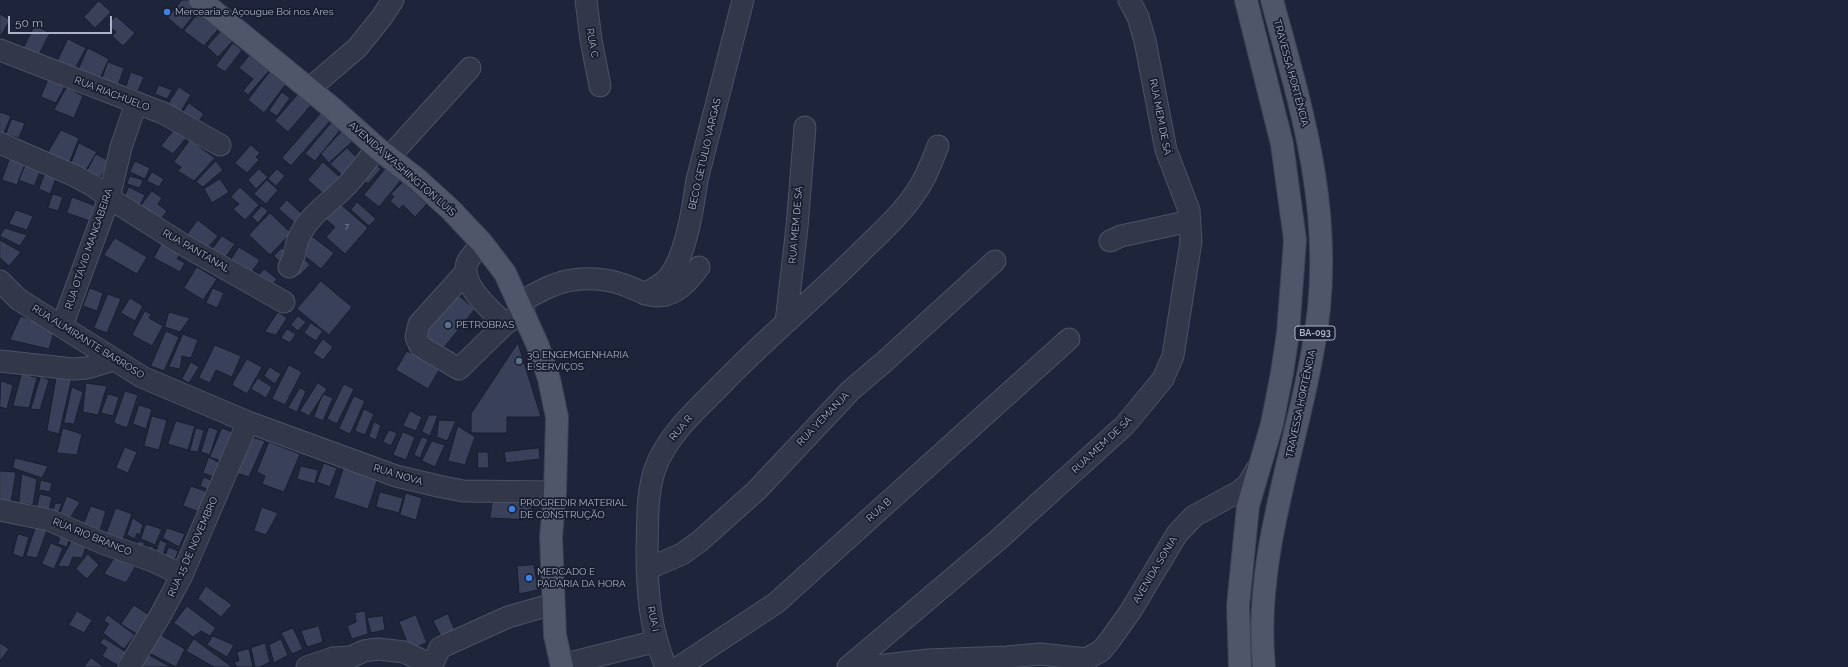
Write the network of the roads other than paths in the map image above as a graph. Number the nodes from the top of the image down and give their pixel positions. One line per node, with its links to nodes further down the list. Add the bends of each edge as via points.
1 (200, 0): 11 (main road, AVENIDA WASHINGTON LUÍS)
2 (393, 0): 11 (street, via 357,48)
3 (586, 0): 10 (street, RUA C)
4 (743, 0): 27 (street, BECO GETÚLIO VARGAS, via 697,180 686,238 668,277)
5 (1129, 0): 19 (street, RUA MEM DE SÁ, via 1138,17 1145,41 1166,150 1189,210)
6 (1246, 0): 38 (main road, BA-093, via 1282,144 1295,240 1288,333)
7 (1272, 0): 55 (main road, TRAVESSA HORTÊNCIA / BA-093, via 1307,133 1319,200 1322,238 1321,281 1315,331 1306,385 1271,544 1262,609)
8 (0, 50): 12 (street, RUA RIACHUELO)
9 (470, 68): 17 (street)
10 (600, 86)
11 (308, 89): 17 (main road, AVENIDA WASHINGTON LUÍS)
12 (136, 104): 15 (street, RUA RIACHUELO, via 163,113); 18 (street, RUA OTÁVIO MANGABEIRA, via 121,147)
13 (805, 127): 31 (street, RUA MEM DE SÁ)
14 (0, 143): 18 (street, RUA PANTANAL, via 75,176)
15 (220, 145)
16 (938, 146): 31 (street, via 928,172 905,206 822,291)
17 (383, 152): 21 (main road, AVENIDA WASHINGTON LUÍS, via 451,210); 23 (street, via 306,225 296,244 295,258)
18 (109, 198): 29 (street, RUA PANTANAL, via 182,244); 33 (street, RUA OTÁVIO MANGABEIRA)
19 (1190, 221): 20 (street, via 1121,236); 52 (street, RUA MEM DE SÁ, via 1191,241 1173,356 1163,379 1149,398 1125,425 998,540)
20 (1110, 241)
21 (482, 243): 25 (street, via 468,262); 30 (main road, AVENIDA WASHINGTON LUÍS, via 505,273)
22 (995, 261): 41 (street, RUA YEMANJA, via 851,390 757,490 700,541 682,554)
23 (289, 267)
24 (699, 267): 27 (street, via 682,287 672,293 664,296)
25 (465, 273): 32 (street, via 471,287); 32 (street, via 419,324 416,337 420,346 459,369)
26 (0, 281): 28 (street, RUA ALMIRANTE BARROSO)
27 (645, 294): 30 (street, via 618,283 573,280 562,282)
28 (9, 299): 33 (street, RUA ALMIRANTE BARROSO)
29 (284, 302)
30 (522, 307): 32 (street); 39 (main road, AVENIDA WASHINGTON LUÍS, via 549,379 557,417)
31 (786, 322): 41 (street, RUA R, via 754,350 695,410 668,443 659,459 648,503)
32 (505, 324)
33 (62, 326): 35 (street, RUA ALMIRANTE BARROSO)
34 (1069, 339): 51 (street, RUA B, via 776,603)
35 (114, 360): 36 (street, via 87,368 73,369); 37 (street, RUA ALMIRANTE BARROSO, via 172,390)
36 (0, 361)
37 (248, 422): 39 (street, RUA NOVA, via 396,476 438,486 463,491); 42 (street, RUA 15 DE NOVEMBRO)
38 (1272, 424): 45 (street, AVENIDA SONIA, via 1256,471 1248,484 1194,516 1177,534 1130,612 1110,640); 54 (main road, BA-093, via 1248,506 1238,606)
39 (555, 492): 43 (main road, AVENIDA WASHINGTON LUÍS, via 551,538)
40 (0, 510): 42 (street, RUA RIO BRANCO, via 49,520)
41 (647, 569): 44 (street, RUA I, via 648,599)
42 (182, 575): 47 (street, RUA 15 DE NOVEMBRO)
43 (553, 604): 46 (main road, AVENIDA WASHINGTON LUÍS, via 555,635); 49 (street, via 508,617 440,648)
44 (657, 641): 46 (street); 50 (street, RUA I)
45 (1085, 663): 53 (street, via 1040,654 928,660)
46 (562, 666)
47 (129, 667)
48 (307, 667): 49 (street, via 333,658 351,657 364,651 378,649 404,652)
49 (431, 667)
50 (666, 667)
51 (679, 667)
52 (848, 667)
53 (868, 667)
54 (1240, 667)
55 (1264, 667)

